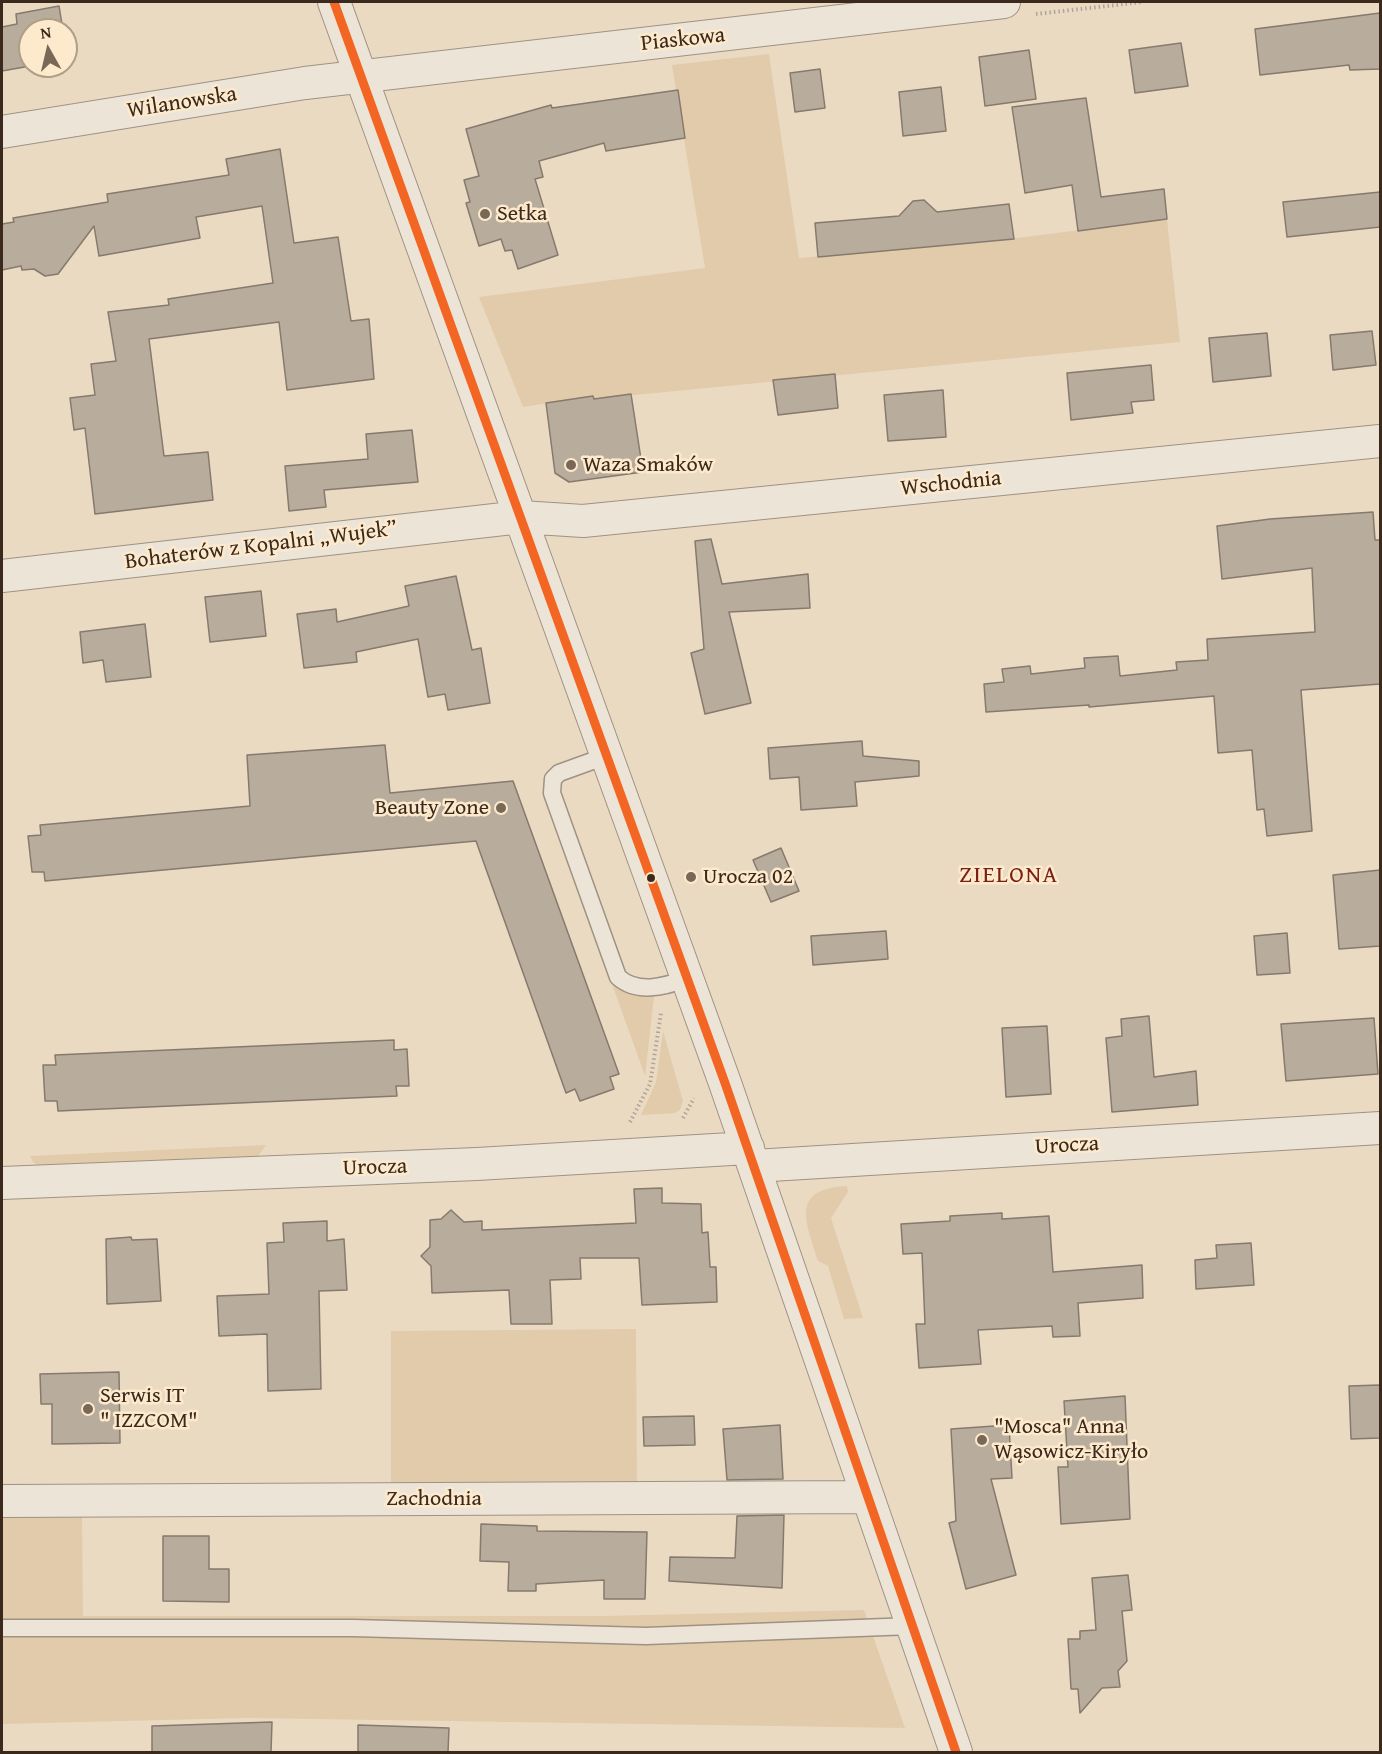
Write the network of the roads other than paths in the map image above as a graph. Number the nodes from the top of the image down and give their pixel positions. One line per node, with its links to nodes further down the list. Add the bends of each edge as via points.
1 (334, 2): 3 (street)
2 (1004, 2): 3 (street, Piaskowa)
3 (362, 76): 4 (street, Wilanowska); 6 (street)
4 (2, 132)
5 (1380, 441): 6 (street, Wschodnia, via 583,521)
6 (520, 517): 7 (street, Bohaterów z Kopalni „Wujek”); 8 (street)
7 (2, 576)
8 (606, 756): 9 (street); 9 (lane, via 559,773 553,779 552,793 618,977 626,983 652,988)
9 (685, 979): 11 (street)
10 (1380, 1128): 11 (street, Urocza)
11 (751, 1157): 12 (street, Urocza); 13 (street)
12 (2, 1183)
13 (867, 1497): 14 (street, Zachodnia); 15 (street)
14 (2, 1501)
15 (912, 1626): 16 (lane, via 646,1636 353,1628); 17 (street)
16 (2, 1628)
17 (956, 1752)

